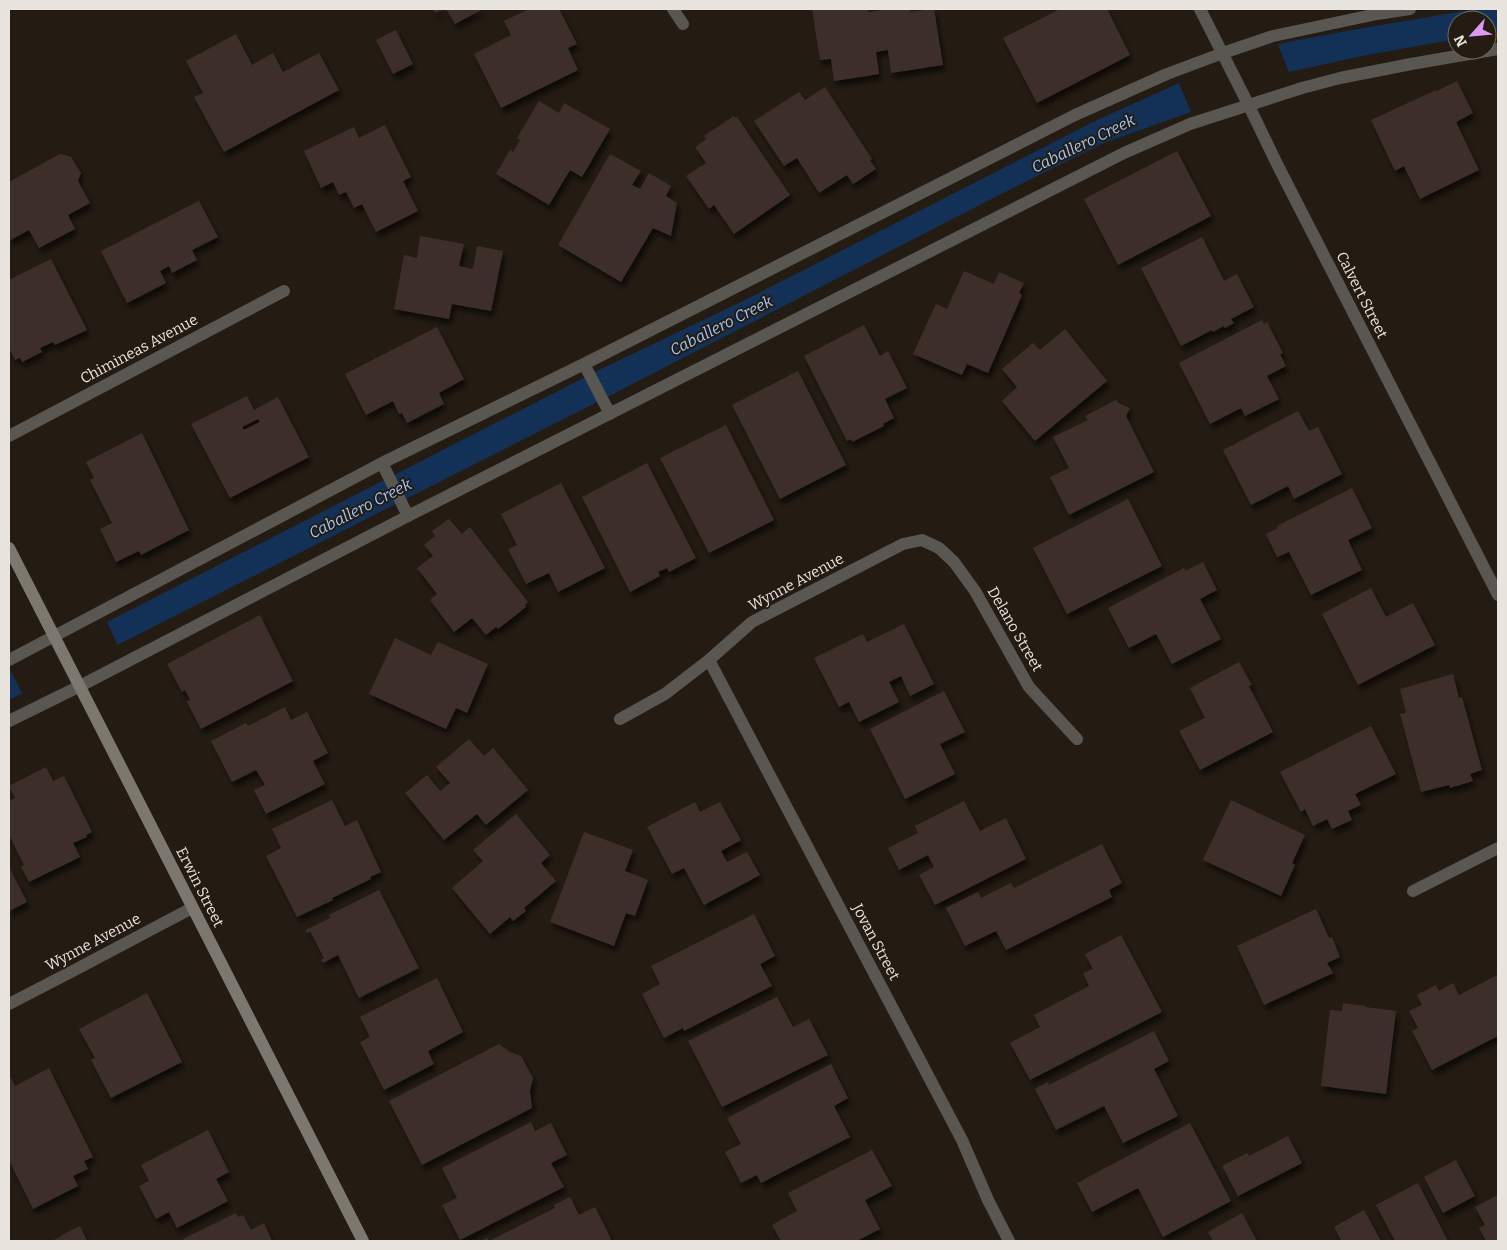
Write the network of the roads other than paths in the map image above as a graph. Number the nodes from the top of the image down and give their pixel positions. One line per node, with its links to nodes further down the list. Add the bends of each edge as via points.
1 (673, 9): 4 (street)
2 (1200, 9): 6 (street, Calvert Street)
3 (1410, 9): 6 (street, via 1273,36)
4 (683, 24)
5 (1498, 49): 7 (street, via 1340,78)
6 (1225, 58): 7 (street, Calvert Street); 9 (street, via 1167,74 1075,115)
7 (1249, 106): 10 (street, via 1190,124 1124,153); 16 (street, Calvert Street)
8 (284, 291): 11 (street, Chimineas Avenue)
9 (584, 364): 10 (street); 12 (street)
10 (610, 414): 13 (street)
11 (9, 436)
12 (385, 468): 13 (street); 17 (street)
13 (406, 511): 20 (street)
14 (922, 540): 19 (street, Wynne Avenue, via 903,544 752,622); 23 (street, Delano Street, via 939,548 954,562 975,591 1029,687)
15 (9, 548): 17 (street, Erwin Street)
16 (1498, 595)
17 (57, 641): 18 (street); 20 (street, Erwin Street)
18 (9, 660)
19 (709, 660): 21 (street, Wynne Avenue, via 665,694); 29 (street, Jovan Street, via 962,1140)
20 (80, 686): 22 (street); 26 (street, Erwin Street)
21 (620, 719)
22 (9, 721)
23 (1077, 739)
24 (1498, 848): 25 (street)
25 (1413, 891)
26 (192, 908): 27 (street, Wynne Avenue); 28 (street, Erwin Street)
27 (9, 1004)
28 (363, 1241)
29 (1009, 1241)

